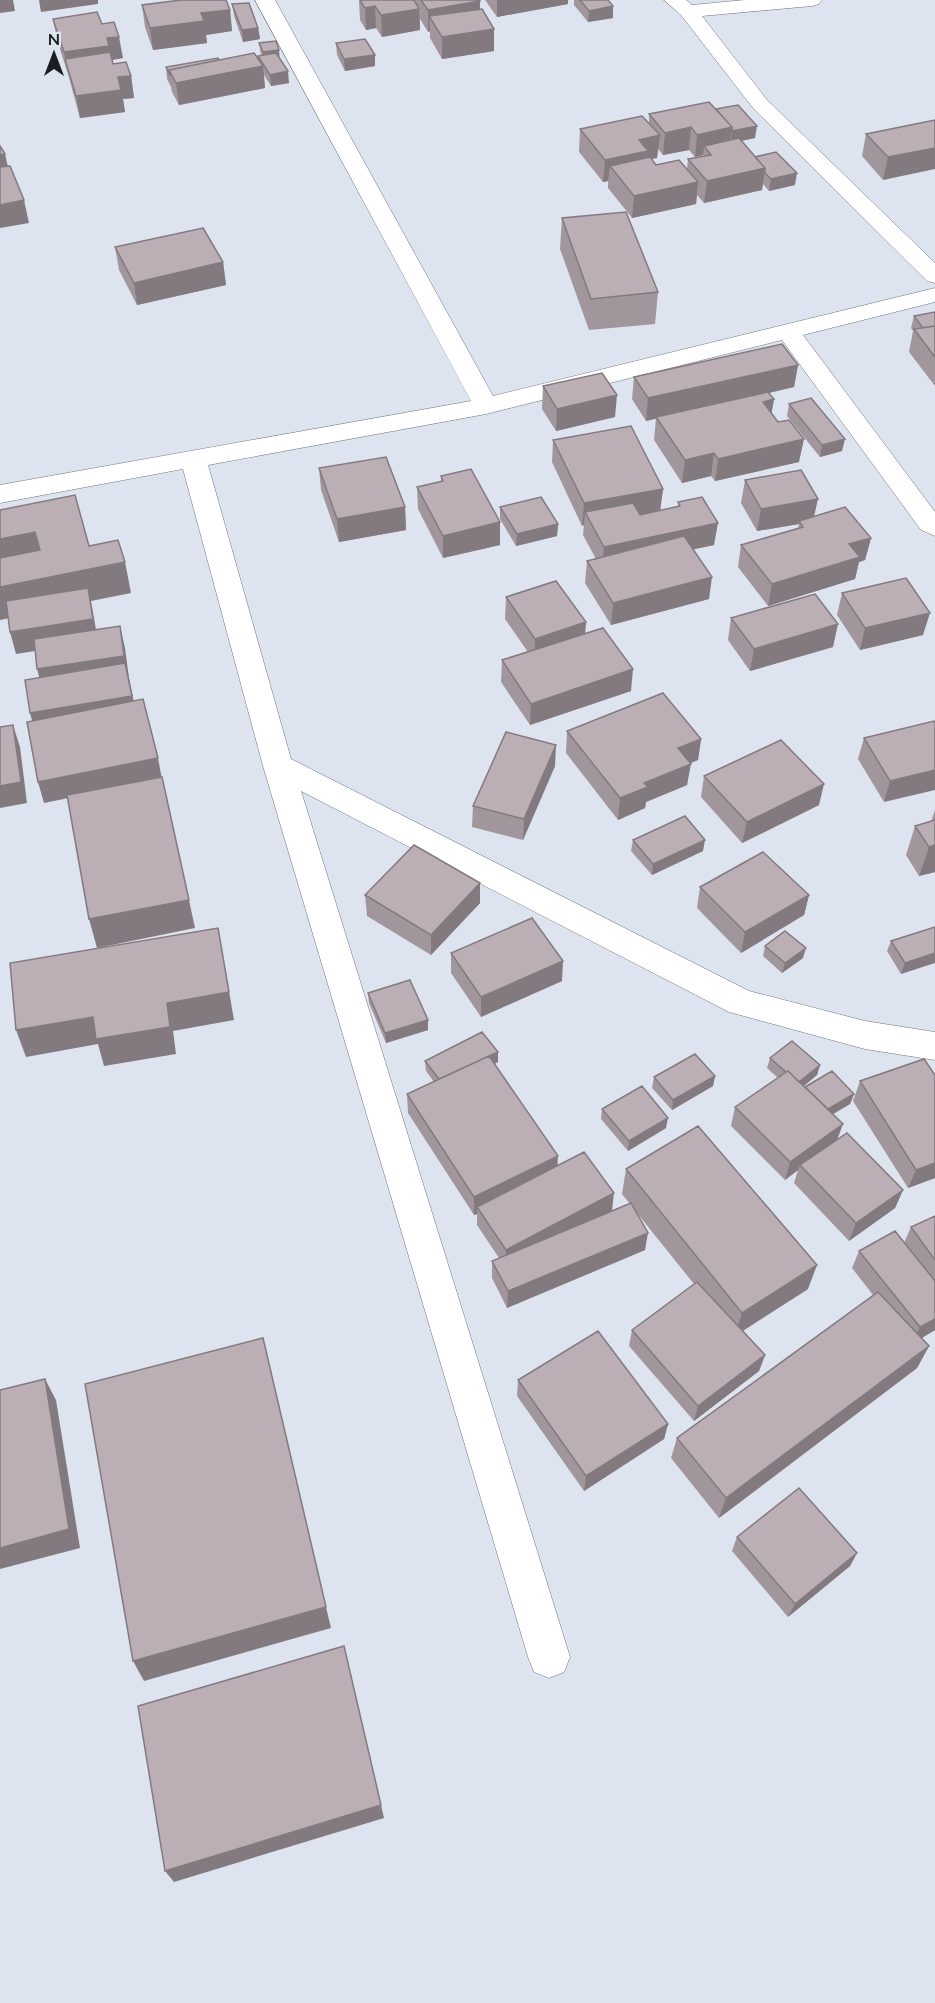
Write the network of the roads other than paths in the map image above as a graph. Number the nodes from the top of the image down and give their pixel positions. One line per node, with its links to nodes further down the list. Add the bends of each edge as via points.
1 (265, 0): 7 (street)
2 (812, 0): 3 (street)
3 (681, 6): 4 (street, via 760,104)
4 (935, 276)
5 (935, 295): 6 (street)
6 (788, 332): 7 (street); 10 (street)
7 (486, 406): 8 (street)
8 (194, 461): 9 (street); 11 (street)
9 (0, 494)
10 (935, 527)
11 (278, 766): 12 (street, via 741,1002 865,1035); 13 (street)
12 (935, 1046)
13 (549, 1657)

